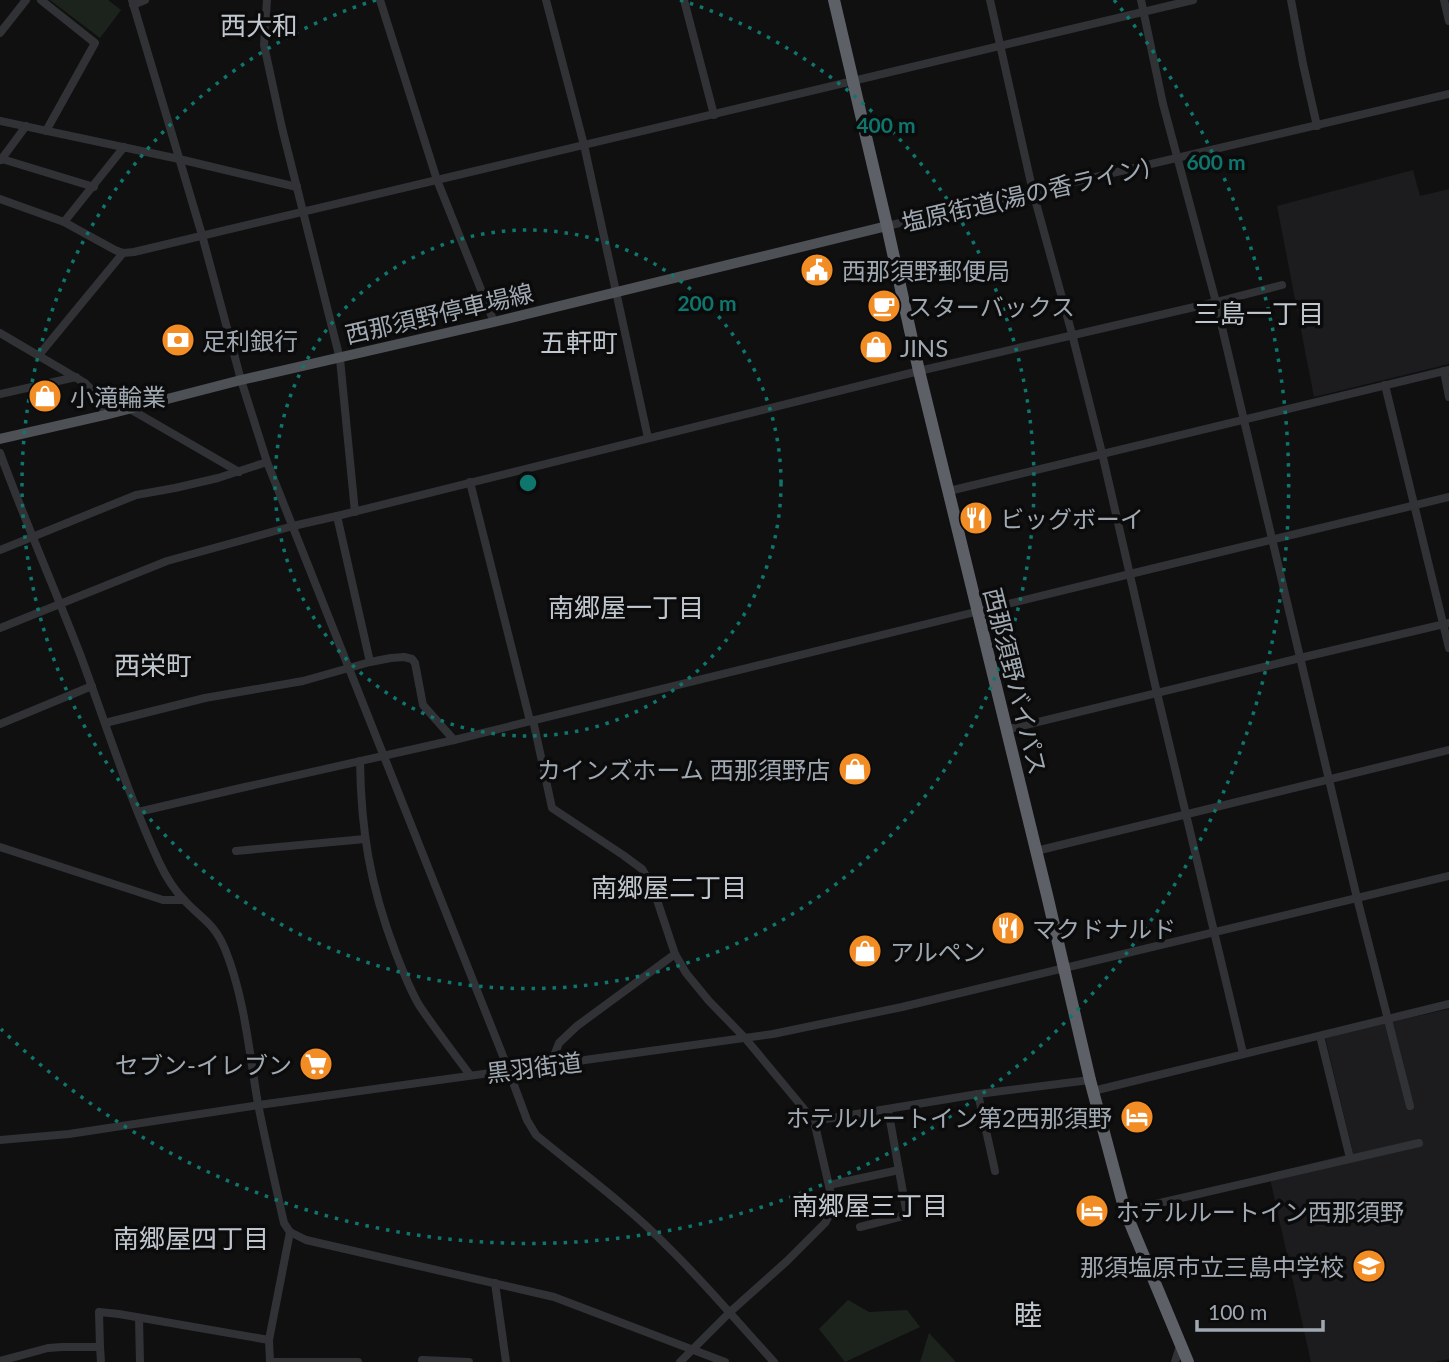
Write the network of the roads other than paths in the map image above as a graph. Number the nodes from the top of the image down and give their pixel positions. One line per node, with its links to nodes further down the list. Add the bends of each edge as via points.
1 (26, 0): 17 (street)
2 (41, 0): 25 (street, via 95,43)
3 (145, 0): 14 (street)
4 (267, 0): 33 (street, via 264,45)
5 (380, 0): 31 (street)
6 (546, 0): 26 (street)
7 (684, 0): 21 (street)
8 (834, 0): 19 (highway, 西那須野バイパス)
9 (990, 0): 18 (street)
10 (1141, 0): 15 (street)
11 (1193, 0): 15 (street)
12 (1291, 0): 24 (street)
13 (1444, 0): 16 (street)
14 (132, 3): 29 (street)
15 (1143, 12): 18 (street); 28 (street)
16 (1449, 21)
17 (0, 33)
18 (1001, 47): 19 (street); 34 (street)
19 (853, 82): 21 (street); 38 (highway, 西那須野バイパス)
20 (1449, 94): 24 (street, 塩原街道(湯の香ライン))
21 (714, 115): 26 (street)
22 (0, 121): 23 (street)
23 (26, 126): 25 (street); 30 (street)
24 (1317, 126): 28 (street, 塩原街道(湯の香ライン))
25 (46, 131): 27 (street)
26 (584, 145): 31 (street); 42 (street)
27 (124, 147): 29 (street); 32 (street)
28 (1177, 158): 34 (street, 塩原街道(湯の香ライン)); 43 (street)
29 (179, 159): 33 (street); 39 (street)
30 (1, 160): 32 (street)
31 (437, 180): 36 (street); 44 (street)
32 (94, 187): 37 (street)
33 (297, 187): 36 (street)
34 (1033, 192): 38 (street, 塩原街道(湯の香ライン)); 46 (street)
35 (0, 199): 37 (street)
36 (304, 212): 39 (street); 48 (street)
37 (64, 222): 40 (street)
38 (887, 226): 42 (main road, 西那須野停車場線); 50 (highway, 西那須野バイパス)
39 (202, 235): 40 (street); 52 (street)
40 (123, 253): 47 (street)
41 (1282, 285): 43 (street)
42 (617, 292): 44 (main road, 西那須野停車場線); 59 (street)
43 (1216, 302): 46 (street); 58 (street)
44 (494, 322): 48 (main road, 西那須野停車場線)
45 (0, 333): 47 (street)
46 (1072, 334): 50 (street); 62 (street)
47 (39, 355): 51 (street)
48 (340, 359): 52 (main road, 西那須野停車場線); 69 (street)
49 (1446, 370): 53 (street); 55 (street)
50 (919, 371): 59 (street); 66 (highway, 西那須野バイパス)
51 (76, 377): 54 (street); 57 (street, via 97,395)
52 (241, 380): 56 (main road, 西那須野停車場線); 63 (street)
53 (1385, 385): 58 (street); 68 (street)
54 (0, 394)
55 (1449, 397)
56 (130, 409): 57 (main road, 西那須野停車場線); 64 (street)
57 (105, 415): 60 (main road, 西那須野停車場線)
58 (1244, 419): 62 (street); 73 (street)
59 (648, 438): 65 (street)
60 (0, 439)
61 (0, 453): 72 (street)
62 (1102, 453): 66 (street); 75 (street)
63 (267, 462): 64 (street); 71 (street)
64 (239, 472): 72 (street, via 136,495)
65 (470, 482): 69 (street); 86 (street)
66 (948, 491): 77 (highway, 西那須野バイパス)
67 (1449, 497): 68 (street)
68 (1414, 506): 73 (street); 78 (street)
69 (355, 512): 70 (street)
70 (337, 516): 71 (street); 82 (street)
71 (293, 526): 76 (street, via 167,561); 83 (street)
72 (32, 537): 74 (street); 76 (street)
73 (1273, 541): 75 (street); 81 (street)
74 (0, 550)
75 (1130, 574): 77 (street); 85 (street)
76 (61, 604): 79 (street); 84 (street)
77 (977, 611): 86 (street); 89 (highway, 西那須野バイパス)
78 (1446, 624): 80 (street); 81 (street)
79 (0, 628)
80 (1449, 648)
81 (1300, 658): 85 (street); 94 (street)
82 (370, 662): 83 (street); 90 (street, via 412,659 423,705)
83 (349, 668): 87 (street); 92 (street)
84 (92, 686): 87 (street); 88 (street)
85 (1157, 693): 89 (street); 96 (street)
86 (531, 720): 90 (street); 105 (street, via 552,808 642,869 652,885)
87 (105, 723): 95 (street)
88 (0, 724)
89 (1006, 730): 100 (highway, 西那須野バイパス)
90 (454, 740): 92 (street)
91 (1449, 750): 94 (street)
92 (384, 757): 93 (street); 113 (street)
93 (360, 761): 95 (street); 97 (street)
94 (1330, 780): 96 (street); 102 (street)
95 (138, 812): 103 (street, via 159,864)
96 (1186, 814): 100 (street); 104 (street)
97 (365, 839): 99 (street); 114 (street, via 383,921 407,982)
98 (0, 848): 103 (street, via 163,900)
99 (236, 851)
100 (1035, 851): 106 (highway, 西那須野バイパス)
101 (1449, 876): 102 (street, 黒羽街道)
102 (1357, 898): 104 (street, 黒羽街道); 108 (street)
103 (184, 900): 117 (street, via 211,925 225,948 242,1005)
104 (1215, 932): 106 (street, 黒羽街道); 111 (street)
105 (674, 954): 110 (street, via 709,1001); 112 (street, via 558,1043)
106 (1063, 968): 110 (street, 黒羽街道); 115 (highway, 西那須野バイパス)
107 (1449, 1004): 108 (street)
108 (1387, 1018): 109 (street); 118 (street)
109 (1320, 1036): 111 (street); 123 (street)
110 (745, 1038): 112 (street, 黒羽街道); 120 (street)
111 (1243, 1053): 115 (street)
112 (550, 1066): 113 (street, 黒羽街道)
113 (509, 1071): 114 (street, 黒羽街道); 131 (street, via 536,1135 669,1247)
114 (470, 1075): 117 (street, 黒羽街道)
115 (1091, 1085): 116 (street); 127 (highway, 西那須野バイパス)
116 (978, 1094): 119 (street); 125 (street)
117 (258, 1105): 121 (street, 黒羽街道); 129 (street, via 284,1223)
118 (1410, 1107)
119 (888, 1109): 120 (street); 124 (street)
120 (814, 1121): 126 (street)
121 (0, 1140)
122 (1419, 1143): 123 (street)
123 (1350, 1158): 127 (street)
124 (899, 1170): 126 (street); 128 (street, via 907,1215)
125 (995, 1171)
126 (829, 1185): 131 (street, via 833,1203 825,1223)
127 (1125, 1211): 134 (highway, 西那須野バイパス)
128 (860, 1227)
129 (290, 1232): 130 (street, via 306,1240); 133 (street)
130 (495, 1283): 136 (street, via 570,1302); 144 (street)
131 (730, 1312): 136 (street); 147 (street)
132 (139, 1318): 133 (street); 135 (street, via 99,1312); 140 (street)
133 (269, 1340): 141 (street)
134 (1180, 1346): 148 (street); 149 (highway, 西那須野バイパス)
135 (100, 1347): 138 (street, via 48,1348); 139 (street)
136 (693, 1349): 145 (street); 146 (street)
137 (422, 1360): 143 (street)
138 (0, 1361)
139 (101, 1362)
140 (141, 1362)
141 (270, 1362): 142 (street)
142 (358, 1362)
143 (469, 1362)
144 (506, 1362)
145 (680, 1362)
146 (725, 1362)
147 (774, 1362)
148 (1175, 1362)
149 (1188, 1362)

